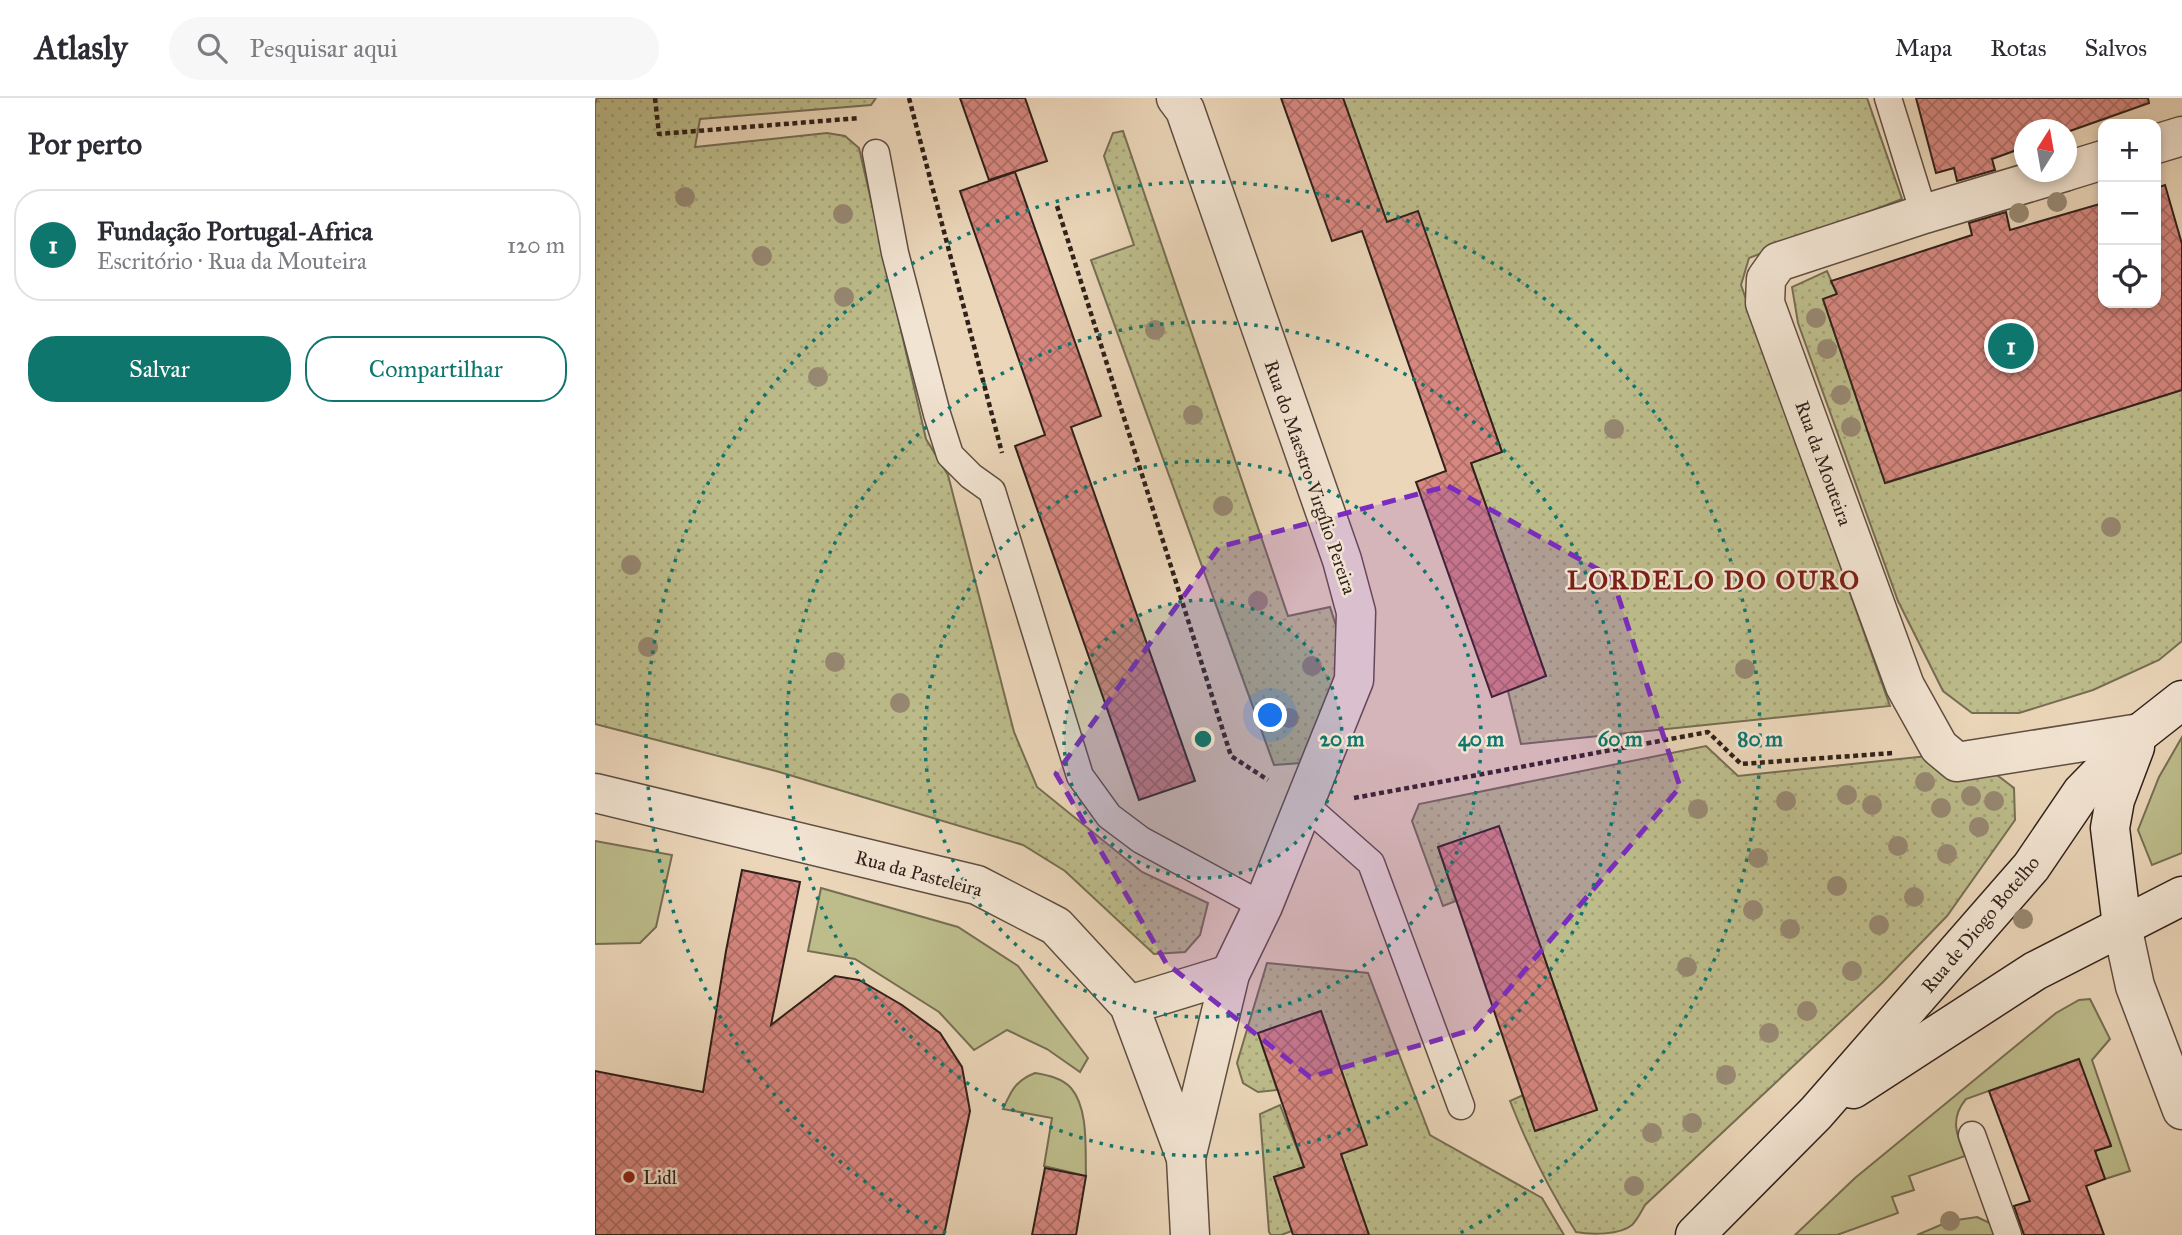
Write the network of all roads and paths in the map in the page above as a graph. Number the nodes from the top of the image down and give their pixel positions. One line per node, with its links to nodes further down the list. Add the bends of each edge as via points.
1 (655, 98): 5 (path, via 659,134)
2 (909, 98): 14 (path)
3 (1176, 98): 19 (street, Rua do Maestro Virgílio Pereira, via 1185,110 1342,560 1356,612 1354,680)
4 (1888, 98): 13 (lane)
5 (847, 119)
6 (2182, 136): 7 (street)
7 (2161, 142)
8 (876, 153): 21 (lane, via 894,253 950,455 992,491 1080,776 1109,816 1142,840)
9 (2098, 161): 10 (street, Rua da Mouteira)
10 (2077, 168)
11 (2029, 182): 13 (street, Rua da Mouteira)
12 (1057, 206): 19 (path, via 1231,756)
13 (1924, 214): 16 (street, Rua da Mouteira, via 1778,262 1766,279 1765,303 1905,686 1939,747 1957,762)
14 (1003, 457)
15 (2182, 700): 16 (street, Rua de Diogo Botelho)
16 (2140, 733): 22 (street, via 2115,800 2110,828); 27 (street, Rua de Diogo Botelho, via 2082,792 2031,867)
17 (1890, 753): 19 (path, via 1741,764 1708,732 1359,797)
18 (595, 793): 24 (street, Rua da Pasteleira, via 977,885 1056,926)
19 (1303, 803): 21 (street, Rua do Maestro Virgílio Pereira); 25 (lane, via 1371,863)
20 (2182, 896): 22 (street, Rua de Diogo Botelho)
21 (1263, 906): 23 (street, Rua do Maestro Virgílio Pereira)
22 (2122, 926): 26 (street, via 2135,986); 27 (street, Rua de Diogo Botelho, via 2035,971)
23 (1230, 974): 24 (street); 29 (street, Rua do Maestro Virgílio Pereira)
24 (1129, 1005): 29 (street, Rua da Pasteleira)
25 (1461, 1106)
26 (2182, 1110)
27 (1816, 1113): 31 (street, Rua de Diogo Botelho)
28 (1972, 1135): 32 (lane)
29 (1186, 1158): 30 (street)
30 (1190, 1235)
31 (1695, 1235)
32 (2008, 1235)

